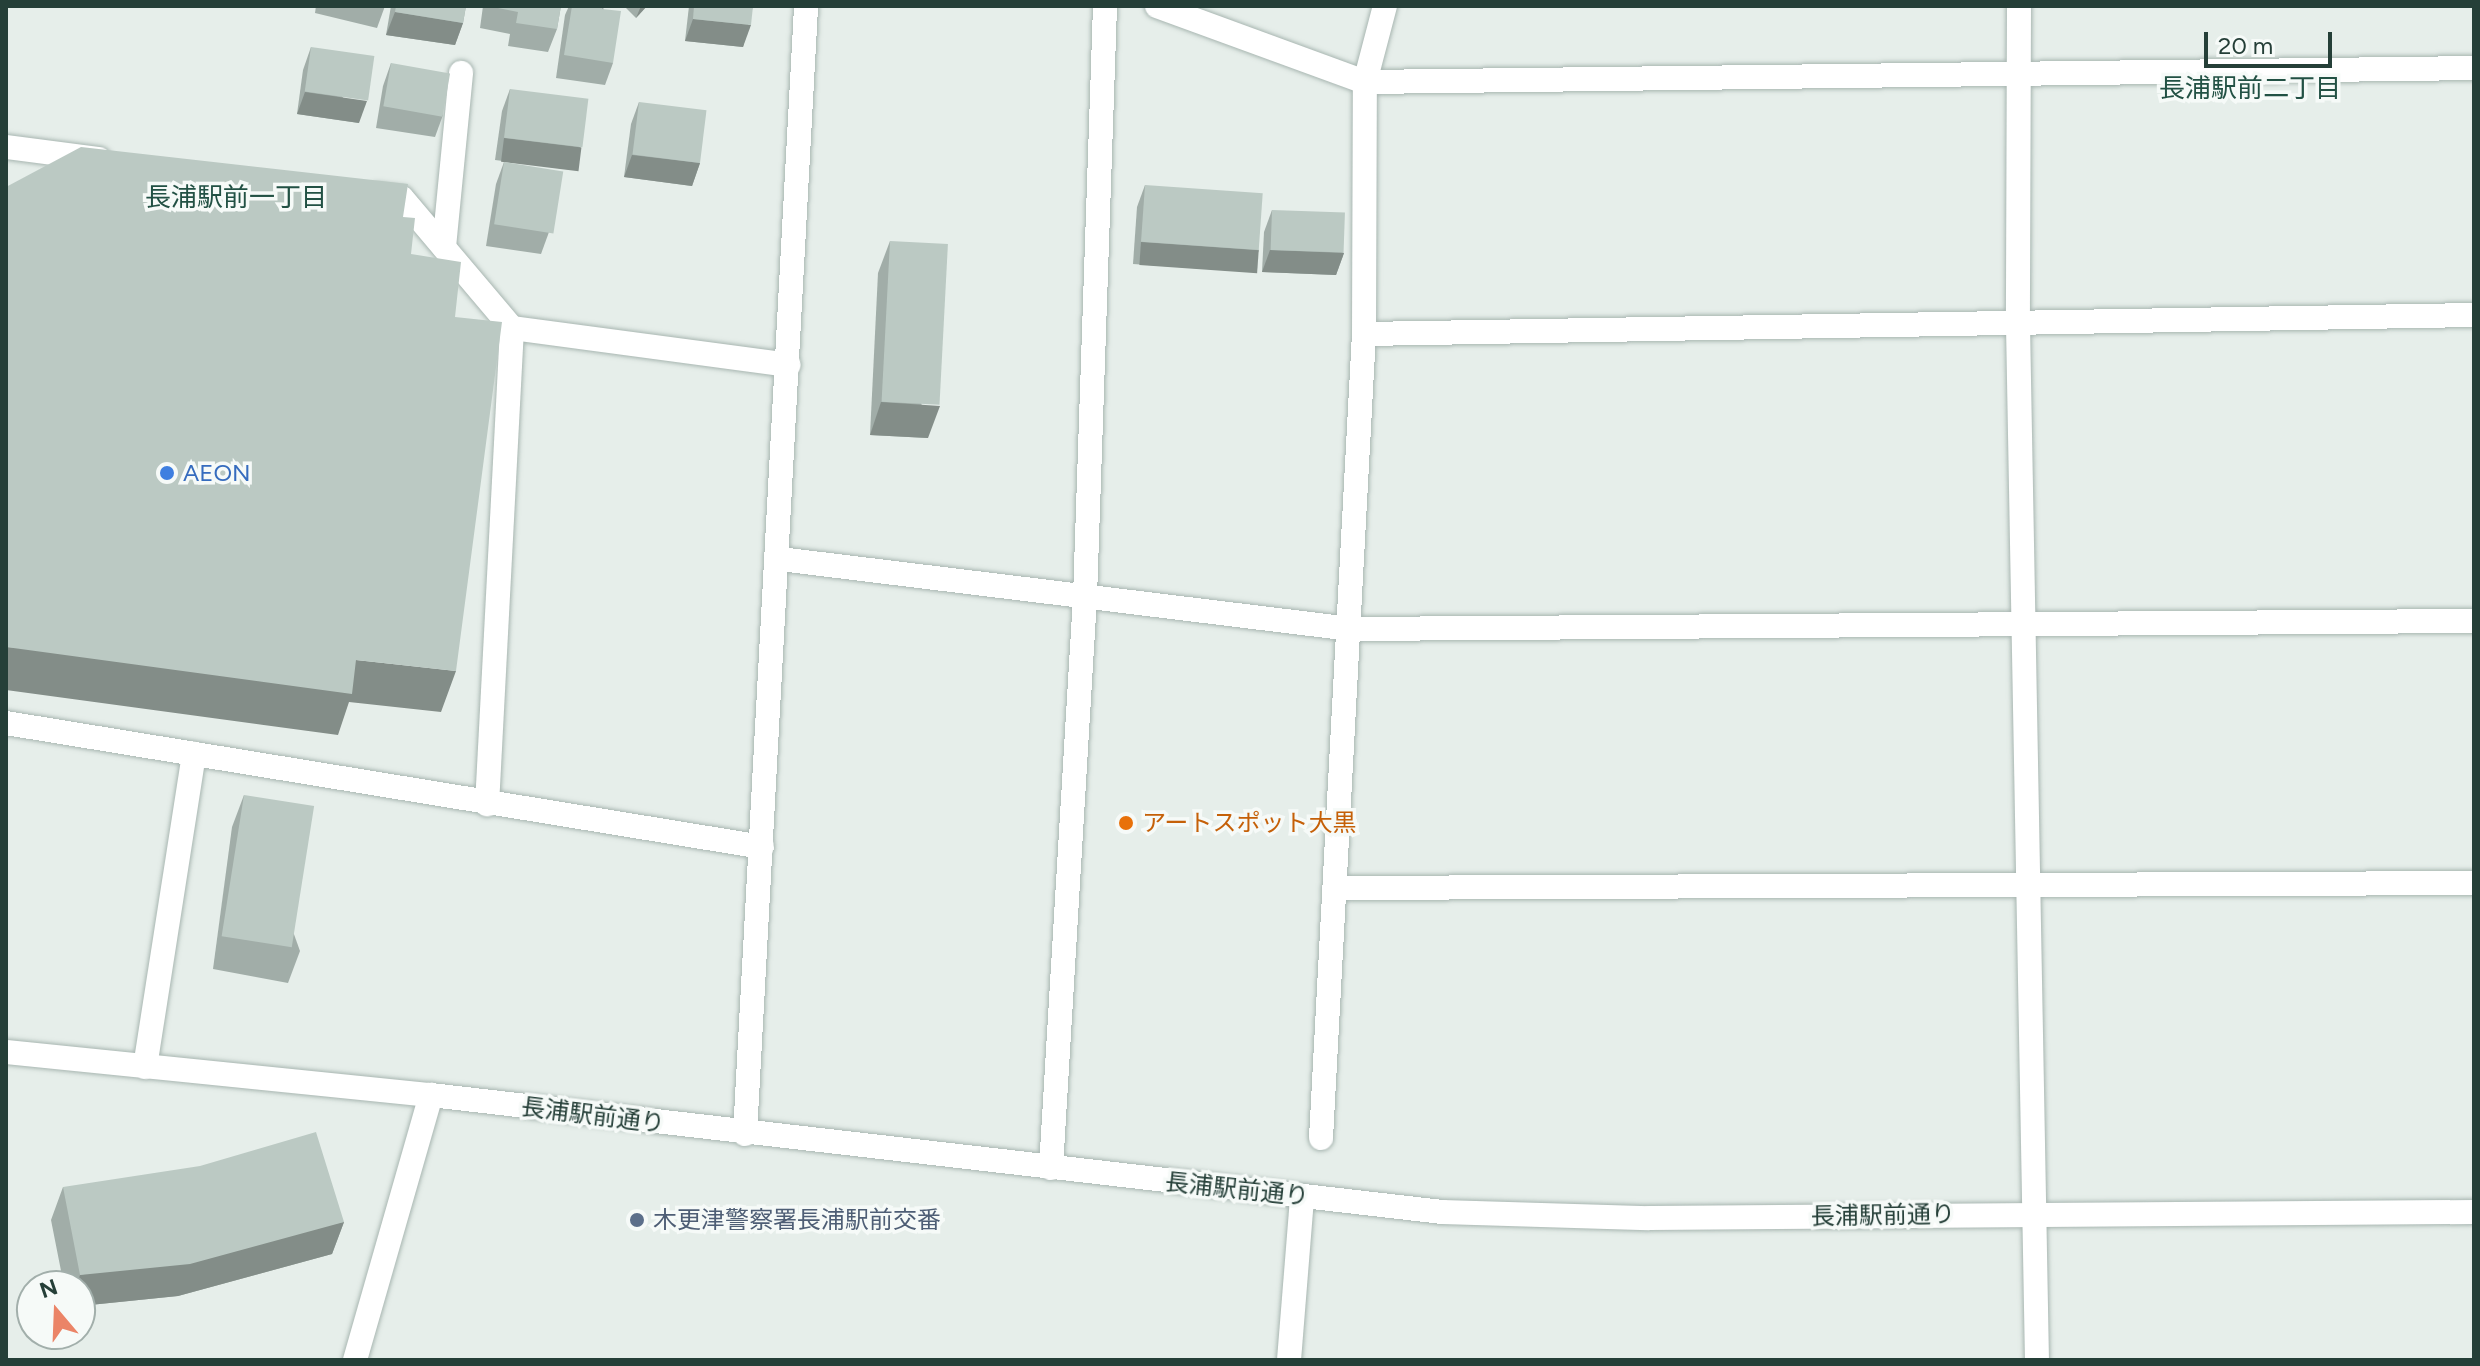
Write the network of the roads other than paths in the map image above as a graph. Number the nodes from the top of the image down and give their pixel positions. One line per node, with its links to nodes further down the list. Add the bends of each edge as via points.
1 (806, 6): 18 (street)
2 (1105, 6): 20 (street)
3 (1157, 6): 9 (street)
4 (1385, 6): 9 (street)
5 (2019, 6): 8 (street)
6 (2474, 68): 8 (street)
7 (461, 73): 13 (street)
8 (2021, 73): 9 (street); 15 (street)
9 (1365, 82): 17 (street)
10 (6, 147): 11 (street)
11 (117, 162)
12 (355, 192): 13 (street, via 402,198)
13 (444, 247): 16 (street)
14 (2474, 315): 15 (street)
15 (2018, 325): 17 (street); 22 (street)
16 (512, 328): 18 (street); 26 (street)
17 (1364, 334): 23 (street)
18 (789, 365): 19 (street)
19 (780, 559): 20 (street); 27 (street)
20 (1085, 597): 23 (street); 36 (street)
21 (2474, 621): 22 (street)
22 (2024, 627): 23 (street); 30 (street)
23 (1351, 629): 29 (street)
24 (6, 723): 25 (street)
25 (194, 754): 26 (street); 32 (street)
26 (487, 804): 27 (street)
27 (762, 847): 34 (street)
28 (2474, 883): 30 (street)
29 (1336, 888): 30 (street); 35 (street)
30 (2029, 889): 39 (street)
31 (6, 1052): 32 (street, 長浦駅前通り)
32 (145, 1067): 33 (street, 長浦駅前通り)
33 (431, 1095): 34 (street, 長浦駅前通り); 40 (street)
34 (745, 1134): 36 (street, 長浦駅前通り)
35 (1321, 1138)
36 (1051, 1168): 37 (street, 長浦駅前通り)
37 (1302, 1197): 39 (street, 長浦駅前通り, via 1442,1212 1649,1218); 41 (street)
38 (2474, 1212): 39 (street, 長浦駅前通り)
39 (2035, 1214): 42 (street)
40 (355, 1360)
41 (1289, 1360)
42 (2037, 1360)

